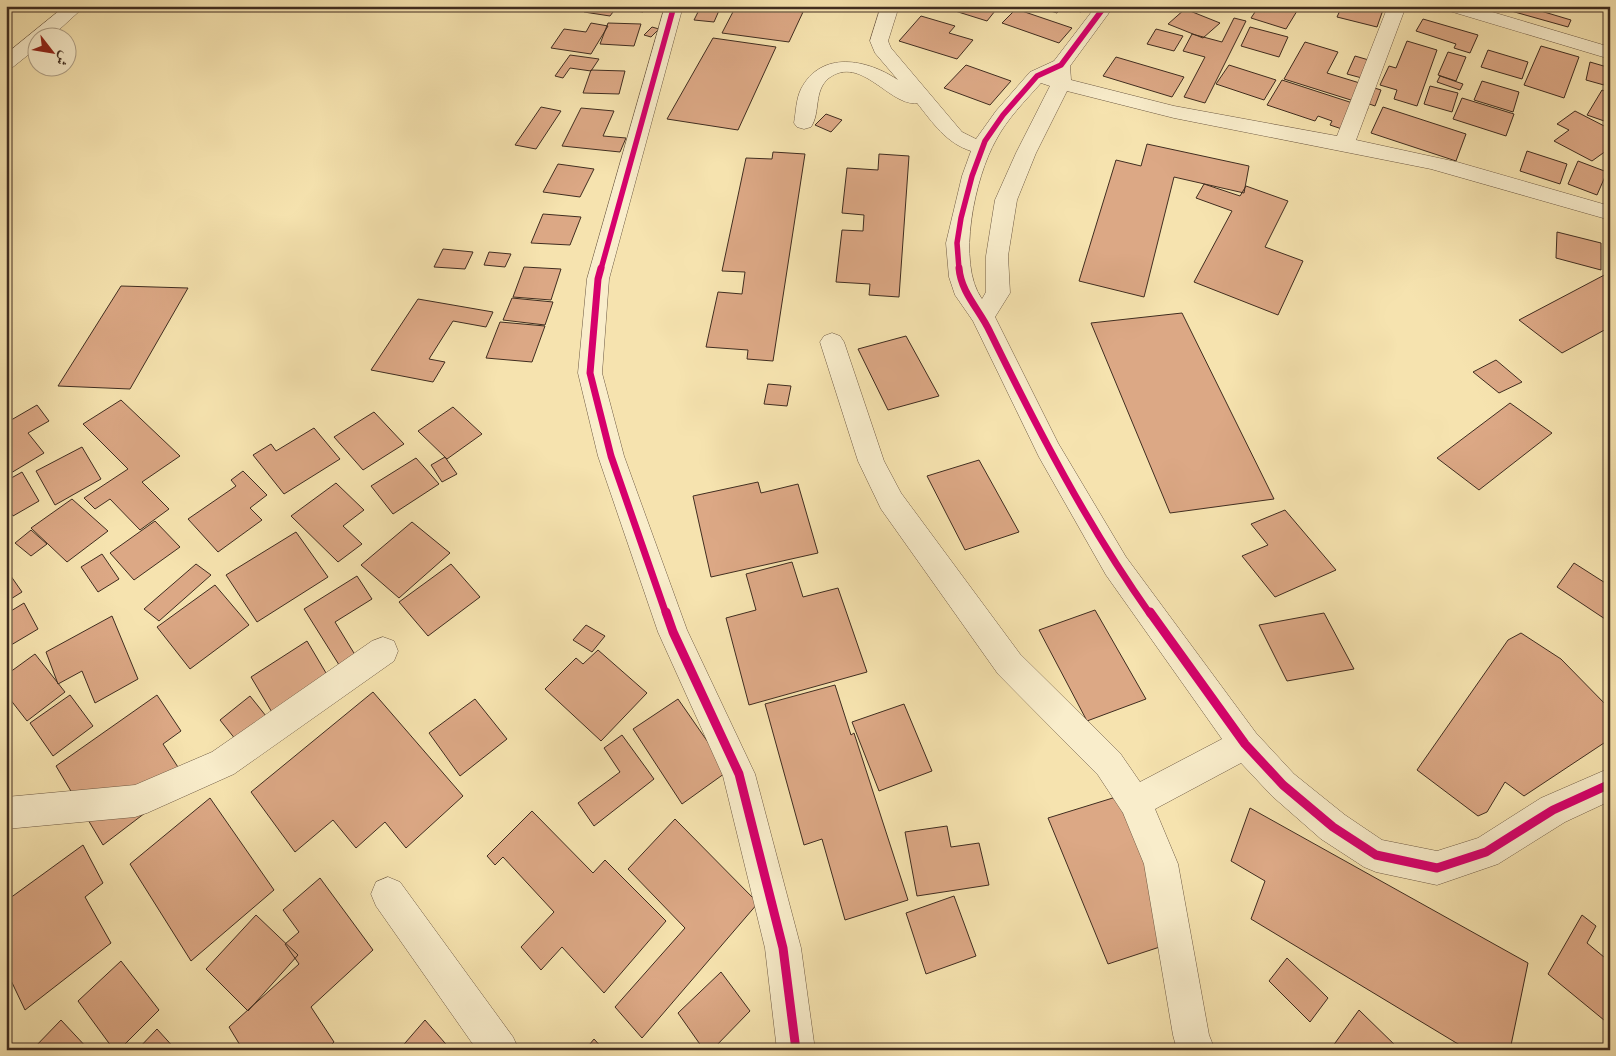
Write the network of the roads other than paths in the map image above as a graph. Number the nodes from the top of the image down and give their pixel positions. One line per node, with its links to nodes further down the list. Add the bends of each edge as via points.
1 (76, 6): 7 (street)
2 (674, 6): 26 (street, via 598,279 590,373 611,456 673,632 739,774 783,948)
3 (890, 6): 12 (street, via 879,41 882,49)
4 (1105, 6): 11 (street)
5 (1397, 6): 14 (street)
6 (1452, 6): 9 (street)
7 (50, 28)
8 (28, 46): 10 (street)
9 (1610, 53)
10 (6, 64)
11 (1061, 75): 14 (street, via 1167,109); 15 (street, via 1037,76 1002,115); 17 (street, via 1006,200 997,256 998,293)
12 (927, 102): 13 (street, via 900,92 867,71 838,66 818,75 810,90); 15 (street, via 955,136)
13 (804, 123)
14 (1344, 144): 16 (street, via 1408,156)
15 (982, 147): 17 (street, via 957,243 960,277 967,295)
16 (1610, 213)
17 (983, 317): 20 (street, via 1048,450 1116,566)
18 (832, 342): 22 (street, via 871,461 891,501 1009,664 1109,764)
19 (382, 651): 23 (street, via 223,763 135,801)
20 (1246, 744): 21 (street, via 1283,785 1333,828 1376,855 1437,868 1486,852 1554,810); 22 (street)
21 (1610, 784)
22 (1135, 802): 27 (street, via 1161,864 1190,1035)
23 (6, 813)
24 (388, 894): 25 (street)
25 (500, 1050)
26 (796, 1050)
27 (1196, 1050)

